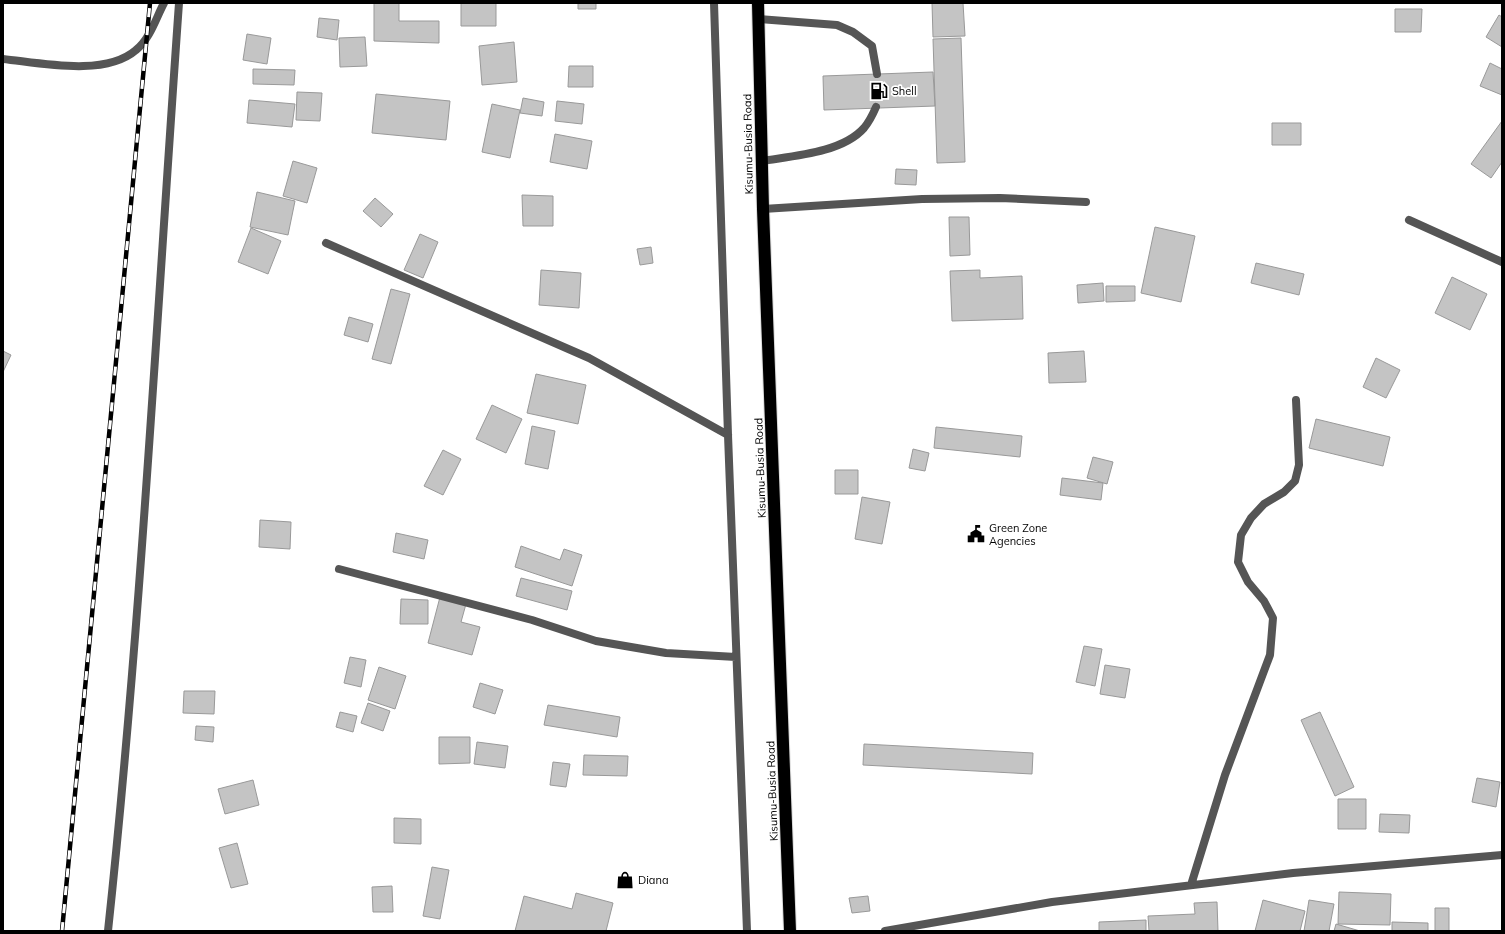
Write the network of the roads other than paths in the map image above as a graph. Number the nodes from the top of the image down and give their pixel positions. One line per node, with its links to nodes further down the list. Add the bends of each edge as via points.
1 (164, 3): 6 (street, via 147,37 137,50 120,61 100,65 59,65)
2 (179, 3): 21 (street, via 132,671)
3 (714, 3): 16 (street)
4 (758, 3): 5 (highway, Kisumu-Busia Road)
5 (758, 19): 7 (street, via 837,24 872,46); 9 (highway, Kisumu-Busia Road)
6 (3, 59)
7 (877, 74)
8 (876, 107): 9 (street, via 863,129 826,150)
9 (762, 162): 11 (highway, Kisumu-Busia Road)
10 (1086, 202): 11 (street, via 1000,198 922,199)
11 (763, 209): 23 (highway, Kisumu-Busia Road)
12 (1409, 220): 14 (street)
13 (326, 243): 16 (street, via 589,358)
14 (1502, 262)
15 (1296, 400): 20 (street, via 1300,458 1295,481 1284,492 1264,504 1251,518 1241,535 1240,542 1238,562 1248,582 1264,601 1273,618 1270,655 1224,775)
16 (728, 435): 18 (street)
17 (339, 569): 18 (street, via 532,620 596,641 666,652)
18 (736, 657): 22 (street)
19 (1502, 855): 20 (street, via 1293,873)
20 (1191, 885): 24 (street, via 1052,902)
21 (108, 931)
22 (746, 931)
23 (790, 931)
24 (885, 931)

